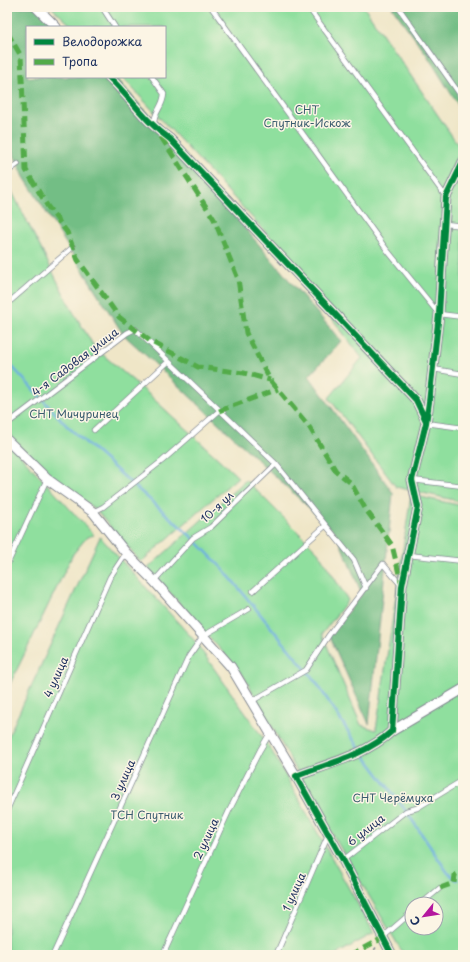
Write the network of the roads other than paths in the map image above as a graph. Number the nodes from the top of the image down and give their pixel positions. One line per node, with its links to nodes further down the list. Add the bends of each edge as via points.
1 (36, 7): 6 (street)
2 (102, 7): 7 (lane)
3 (211, 7): 20 (lane, via 387,250)
4 (308, 7): 15 (lane)
5 (398, 7): 10 (lane, via 458,93)
6 (55, 26)
7 (114, 26)
8 (110, 78): 11 (street)
9 (153, 78): 11 (lane, via 164,94 163,104 154,116)
10 (463, 105)
11 (153, 128): 26 (street, via 170,139 416,400)
12 (463, 162): 15 (street)
13 (18, 164): 14 (lane)
14 (7, 172)
15 (446, 197): 16 (street)
16 (446, 224): 17 (lane); 20 (street)
17 (463, 226)
18 (73, 247): 19 (lane)
19 (7, 304)
20 (439, 314): 21 (lane); 23 (street)
21 (463, 317)
22 (168, 362): 25 (lane); 27 (lane, 4-я Садовая улица, via 135,330 127,333); 29 (lane)
23 (433, 369): 24 (lane); 26 (street)
24 (463, 374)
25 (219, 411): 31 (lane); 35 (lane, via 162,461)
26 (426, 422): 28 (lane); 33 (street)
27 (7, 424)
28 (463, 428)
29 (94, 430)
30 (7, 440): 32 (street)
31 (276, 464): 36 (lane); 41 (lane, 10-я ул, via 211,527 192,538)
32 (46, 479): 35 (street); 40 (lane)
33 (412, 480): 34 (lane); 38 (street, via 418,507)
34 (463, 486)
35 (93, 512): 37 (street)
36 (325, 526): 43 (lane, via 354,560); 44 (lane)
37 (126, 553): 41 (street); 53 (lane, 4 улица, via 110,577)
38 (408, 555): 39 (lane); 42 (street)
39 (463, 561)
40 (7, 565)
41 (154, 580): 46 (street)
42 (402, 586): 43 (lane, via 384,564); 49 (street)
43 (366, 588): 48 (lane, via 328,635 306,670)
44 (253, 591)
45 (249, 609): 46 (lane)
46 (203, 636): 48 (street, via 231,667); 60 (lane, 3 улица, via 189,656)
47 (463, 689): 49 (street)
48 (252, 702): 50 (street)
49 (392, 731): 51 (street, via 380,742 361,751)
50 (270, 733): 51 (street); 61 (lane, 2 улица, via 229,811)
51 (296, 776): 54 (street)
52 (463, 780): 55 (lane, 6 улица, via 417,808 406,811)
53 (7, 810)
54 (328, 835): 55 (street); 62 (lane, 1 улица)
55 (343, 860): 59 (street)
56 (440, 888): 57 (lane)
57 (430, 896)
58 (404, 919): 59 (lane)
59 (383, 938): 63 (street)
60 (53, 955)
61 (163, 955)
62 (276, 955)
63 (392, 955)

